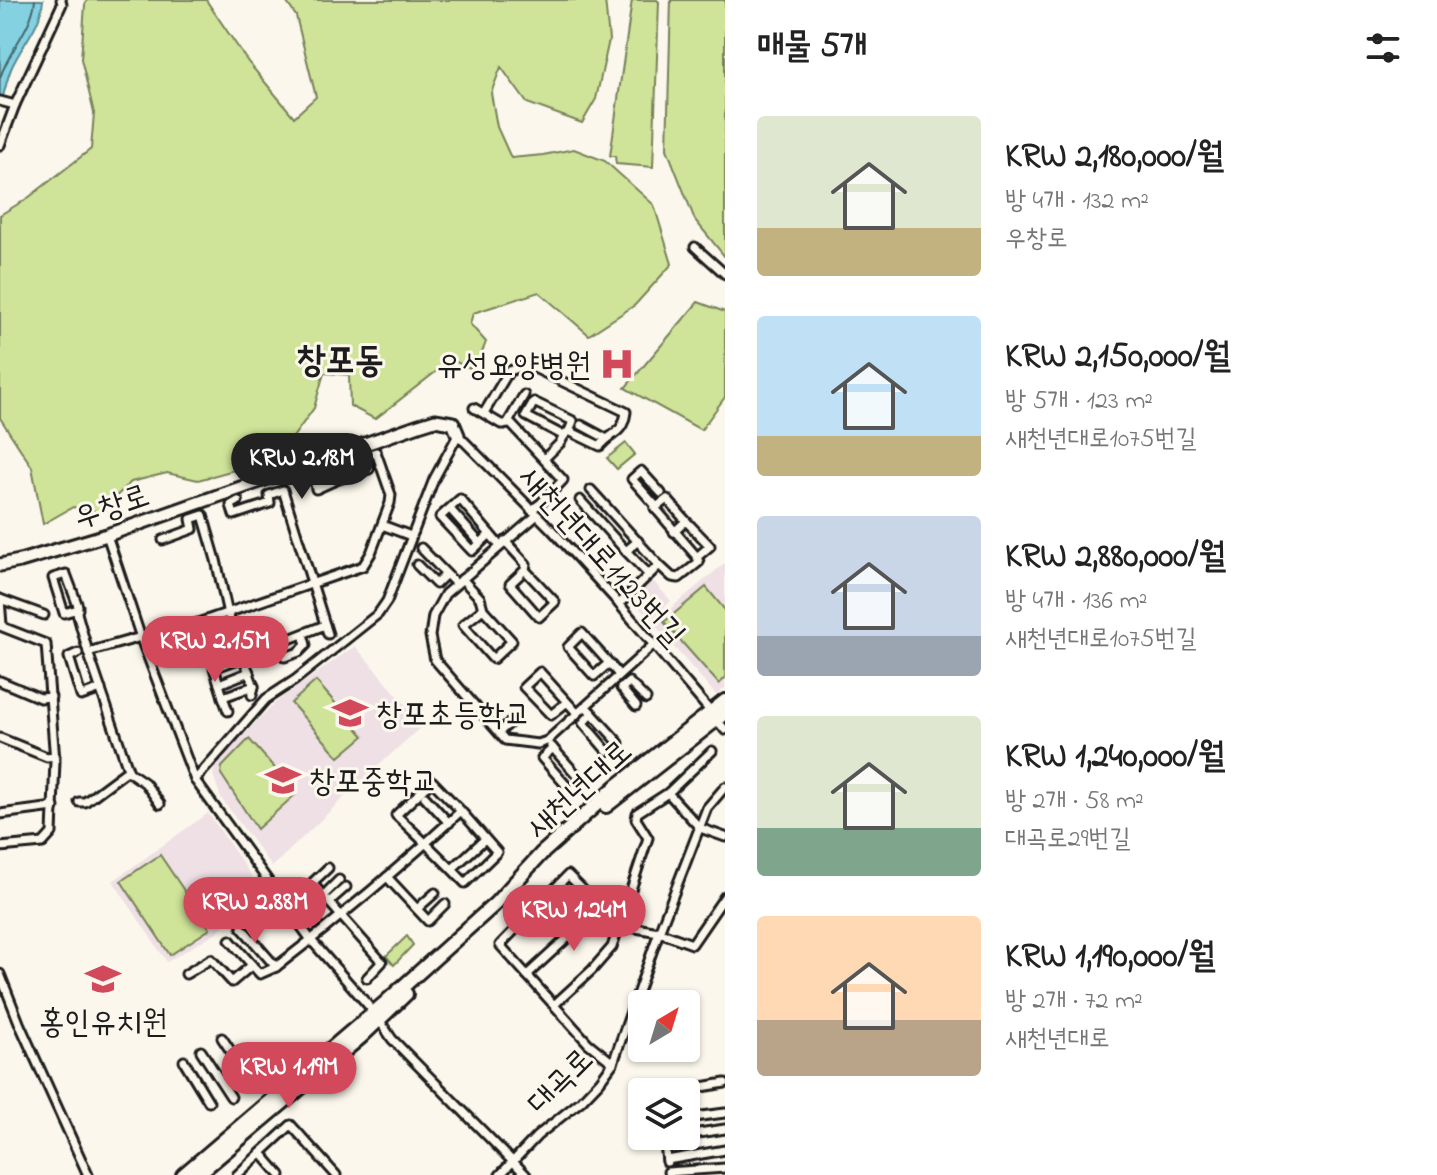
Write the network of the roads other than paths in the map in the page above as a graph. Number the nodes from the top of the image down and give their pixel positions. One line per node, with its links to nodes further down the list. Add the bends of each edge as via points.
1 (61, 0): 3 (street)
2 (0, 101): 3 (street)
3 (15, 105): 4 (street)
4 (0, 145)
5 (695, 247): 6 (street)
6 (725, 274)
7 (524, 395): 10 (street)
8 (474, 408): 9 (street)
9 (484, 413): 10 (street); 14 (street, via 509,371 528,365 626,412 625,423)
10 (507, 424): 15 (street)
11 (581, 425): 14 (street)
12 (567, 433): 12 (street, via 526,416 534,402 573,421); 14 (street, via 600,446); 15 (street)
13 (458, 435): 23 (street, 새천년대로1123번길); 28 (main road, 우창로, via 453,423 435,420); 29 (street)
14 (607, 439)
15 (544, 459): 23 (street, via 563,480)
16 (336, 480): 25 (street, via 369,469 364,456 376,452 391,495)
17 (591, 490): 31 (street)
18 (661, 493): 21 (street, via 641,471 632,479)
19 (580, 500): 35 (street)
20 (238, 501): 44 (street, via 231,505 234,515 270,503 269,495 283,490)
21 (655, 508): 24 (street, via 667,499); 26 (street)
22 (450, 509): 27 (street, via 460,499); 27 (street, via 440,517 472,551); 32 (street)
23 (533, 513): 33 (street); 46 (street, 새천년대로1123번길)
24 (686, 521): 26 (street); 36 (street, via 710,546)
25 (382, 525): 29 (street); 44 (street, via 363,566)
26 (674, 532): 36 (street)
27 (490, 534): 33 (street)
28 (107, 535): 37 (main road, 우창로); 55 (street)
29 (411, 536): 89 (street, via 378,614 266,699)
30 (163, 540): 49 (street, via 193,529 191,519 203,515)
31 (638, 541): 35 (street); 39 (street)
32 (480, 543)
33 (502, 543): 40 (street, via 526,564); 43 (street)
34 (421, 548): 41 (street)
35 (626, 551): 42 (street)
36 (697, 557): 39 (street, via 699,562 679,578)
37 (0, 565)
38 (417, 565): 41 (street, via 436,584)
39 (659, 565): 42 (street)
40 (525, 570): 40 (street, via 510,584 539,617 555,602)
41 (446, 574): 43 (street)
42 (649, 575): 46 (street)
43 (459, 582): 48 (street, via 480,598); 80 (street, via 433,616 435,660)
44 (311, 585): 49 (street); 51 (street)
45 (0, 599): 50 (street); 52 (street)
46 (619, 604): 56 (street, 새천년대로1123번길)
47 (78, 609): 47 (street, via 66,574 53,578 64,613); 57 (street)
48 (483, 609): 48 (street, via 463,625 493,659 512,641)
49 (228, 614): 55 (street); 59 (street)
50 (44, 615)
51 (325, 625): 53 (street); 54 (street)
52 (1, 626): 67 (street, via 46,644)
53 (303, 634)
54 (328, 634)
55 (141, 637): 57 (street); 89 (street)
56 (653, 645): 62 (street); 77 (street, 새천년대로1123번길)
57 (88, 652): 66 (street)
58 (78, 653): 66 (street, via 69,657 81,696)
59 (244, 657): 61 (street); 64 (street, via 214,668)
60 (609, 663): 60 (street, via 594,676 568,647 582,633); 62 (street)
61 (249, 672): 64 (street); 68 (street, via 253,690)
62 (617, 678): 65 (street); 72 (street)
63 (0, 681): 67 (street, via 40,698)
64 (219, 684): 68 (street)
65 (622, 688): 69 (street, via 629,682); 73 (street)
66 (101, 689): 87 (street)
67 (51, 697): 86 (street)
68 (223, 697): 74 (street)
69 (646, 699)
70 (725, 701): 77 (main road, 새천년대로)
71 (567, 702): 71 (street, via 540,672 524,687 551,715); 75 (street)
72 (585, 706): 75 (street); 76 (street)
73 (636, 706)
74 (228, 711)
75 (577, 713): 83 (street)
76 (592, 713): 82 (street); 84 (street, via 583,723)
77 (717, 714): 79 (street); 130 (main road, 새천년대로, via 617,786)
78 (512, 721): 80 (street)
79 (725, 730)
80 (499, 732): 83 (street, via 505,740)
81 (0, 738): 86 (street)
82 (619, 743)
83 (550, 745): 88 (street); 90 (street, via 542,758)
84 (607, 751)
85 (712, 751): 92 (street)
86 (55, 756): 96 (street)
87 (128, 770): 94 (street); 95 (street)
88 (576, 774)
89 (195, 780): 122 (street)
90 (565, 784)
91 (725, 787): 100 (street, 대곡로, via 707,808)
92 (668, 793): 100 (street); 118 (street, via 637,813 648,838)
93 (425, 797): 99 (street)
94 (79, 802)
95 (160, 804)
96 (54, 807): 98 (street); 105 (street, via 52,833 43,843)
97 (461, 811): 99 (street); 103 (street); 104 (street, via 432,781 396,815)
98 (0, 814)
99 (449, 823): 104 (street)
100 (700, 828): 101 (street); 120 (street, 대곡로)
101 (725, 837)
102 (0, 838): 105 (street)
103 (485, 839): 107 (street); 107 (street, via 497,852 465,883)
104 (426, 844): 107 (street); 108 (street)
105 (0, 847)
106 (328, 868): 113 (street, via 312,883)
107 (452, 869)
108 (387, 877): 116 (street); 117 (street)
109 (339, 880): 113 (street)
110 (346, 887): 113 (street)
111 (435, 893): 116 (street)
112 (725, 896): 120 (street, via 692,944)
113 (326, 899): 117 (street)
114 (445, 904): 116 (street, via 428,921)
115 (600, 908): 118 (street); 127 (street); 127 (street, via 568,875 500,945)
116 (417, 909)
117 (340, 914): 122 (street); 128 (street, via 382,962)
118 (618, 925): 120 (street); 129 (street, via 612,947)
119 (242, 928): 124 (street)
120 (659, 932): 134 (street, 대곡로)
121 (230, 940): 123 (street)
122 (311, 940): 124 (street); 130 (street)
123 (252, 965): 124 (street, via 260,974); 126 (street, via 232,982 211,959)
124 (276, 967)
125 (0, 974): 151 (street)
126 (186, 974)
127 (527, 975): 129 (street)
128 (367, 978)
129 (554, 1005): 134 (street)
130 (377, 1016): 148 (street, via 392,1039); 152 (main road, 새천년대로); 153 (main road, 새천년대로)
131 (222, 1038): 135 (street)
132 (201, 1051): 138 (street)
133 (184, 1061): 139 (street)
134 (613, 1063): 148 (street, 대곡로, via 581,1101)
135 (240, 1065)
136 (725, 1083): 137 (street)
137 (700, 1087)
138 (231, 1097)
139 (209, 1102)
140 (725, 1113): 141 (street)
141 (700, 1116)
142 (725, 1129): 143 (street)
143 (700, 1133)
144 (666, 1150): 147 (street)
145 (725, 1150): 147 (street)
146 (261, 1153): 154 (street); 155 (street); 156 (street, via 291,1125)
147 (667, 1160): 150 (street)
148 (514, 1162): 157 (street, 대곡로); 158 (street)
149 (725, 1168): 150 (street)
150 (668, 1174)
151 (88, 1175)
152 (183, 1175)
153 (197, 1175)
154 (237, 1175)
155 (280, 1175)
156 (336, 1175)
157 (500, 1175)
158 (526, 1175)

